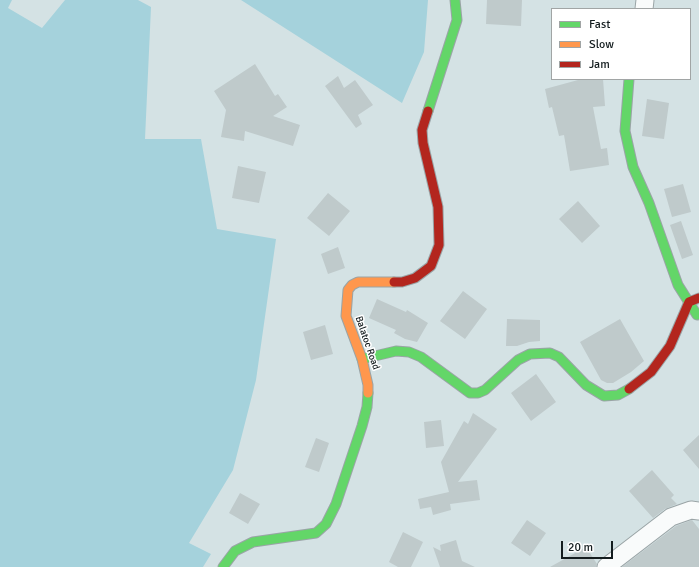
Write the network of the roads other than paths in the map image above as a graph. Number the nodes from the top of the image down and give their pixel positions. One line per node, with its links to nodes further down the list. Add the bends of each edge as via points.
1 (455, 0): 6 (main road, Balatoc Road, via 457,20 422,130 438,207 439,245 431,266 409,280 352,284 348,290 346,316)
2 (629, 80): 4 (main road, via 625,131 632,167 649,203 678,285)
3 (699, 298): 4 (main road)
4 (689, 302): 5 (main road); 6 (main road, via 670,346 651,372 633,387 618,395 604,396 586,385 559,357 550,353 530,354 518,360 485,390 478,393 470,393 421,357 409,352 396,351)
5 (699, 318)
6 (362, 359): 8 (main road, Balatoc Road, via 368,385 365,413 336,504 326,524 316,533 266,539 242,547 229,557)
7 (699, 511): 9 (street, via 691,510 672,517)
8 (223, 567)
9 (606, 567)

